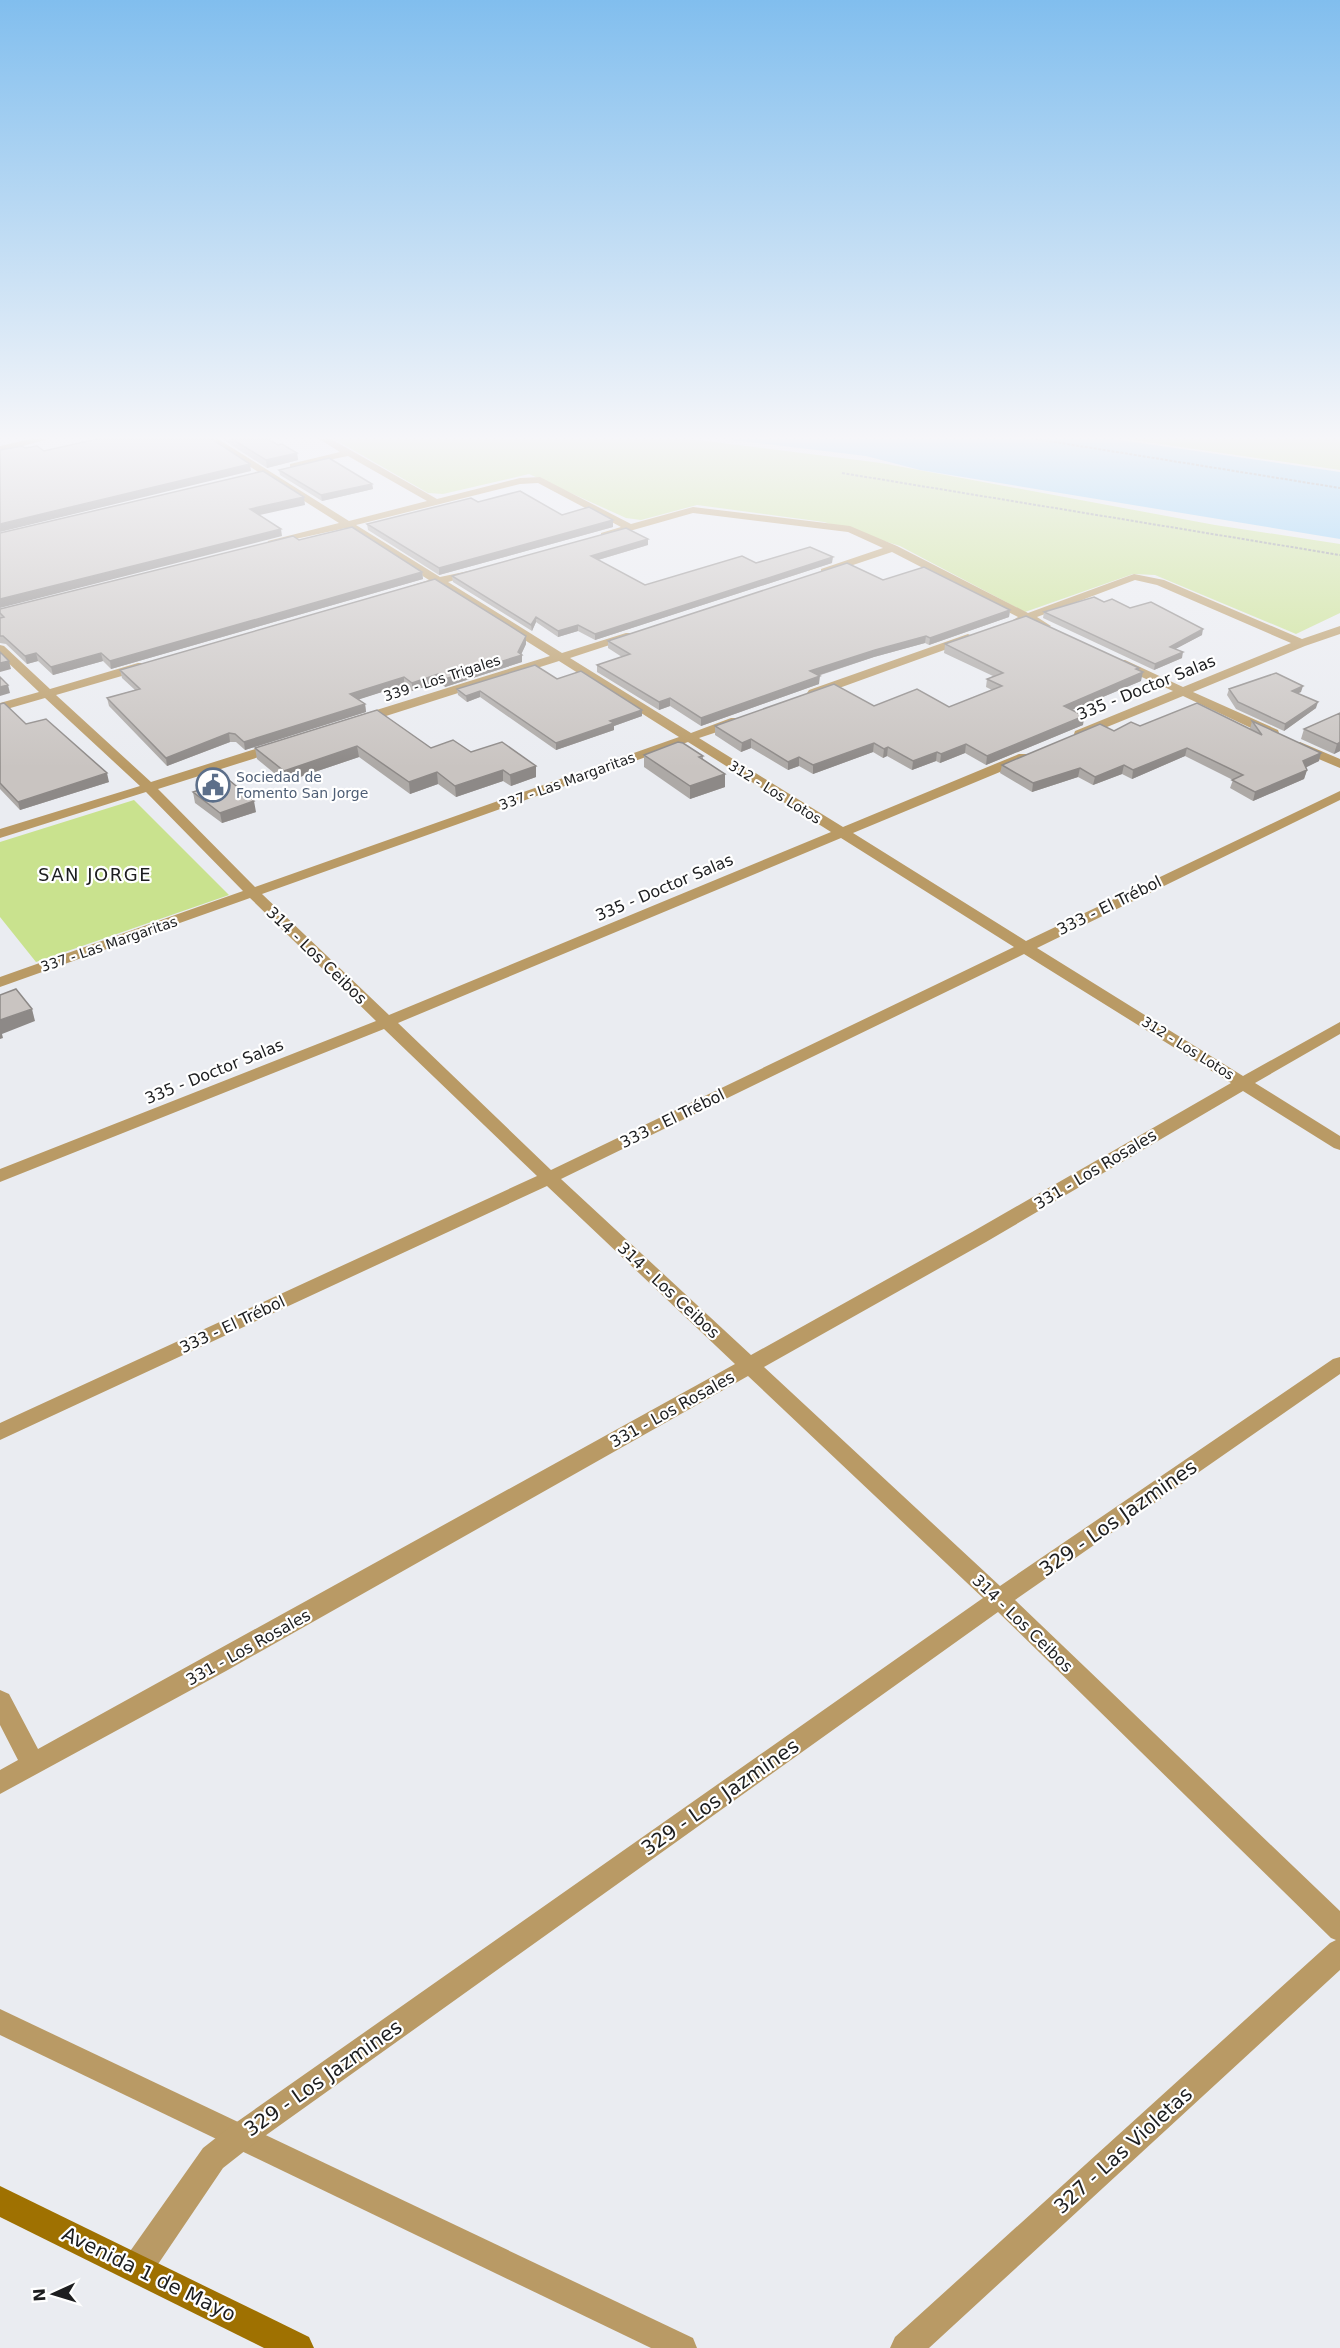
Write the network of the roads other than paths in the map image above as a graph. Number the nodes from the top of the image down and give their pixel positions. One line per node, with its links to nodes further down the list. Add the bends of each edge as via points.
1 (388, 549): 6 (street, 312 - Los Lotos)
2 (891, 549): 5 (street)
3 (894, 549): 8 (street)
4 (484, 568): 6 (street)
5 (809, 577)
6 (439, 580): 7 (street); 16 (street, 312 - Los Lotos)
7 (405, 590)
8 (1026, 617): 9 (street); 12 (street); 14 (street, via 1134,577 1160,582)
9 (1004, 626)
10 (647, 629): 16 (street, 339 - Los Trigales)
11 (1340, 630): 14 (street, 335 - Doctor Salas)
12 (1057, 632)
13 (981, 633): 21 (street)
14 (1300, 643): 19 (street, 335 - Doctor Salas)
15 (0, 649): 20 (street, 314 - Los Ceibos)
16 (560, 656): 24 (street, 339 - Los Trigales); 25 (street, 312 - Los Lotos)
17 (1109, 657): 19 (street)
18 (151, 664): 20 (street)
19 (1181, 692): 27 (street, 335 - Doctor Salas); 29 (street)
20 (48, 694): 22 (street); 30 (street, 314 - Los Ceibos)
21 (801, 698)
22 (0, 707)
23 (744, 718): 25 (street, 337 - Las Margaritas)
24 (343, 726)
25 (688, 738): 32 (street, 312 - Los Lotos); 34 (street, 337 - Las Margaritas)
26 (297, 740): 30 (street)
27 (1061, 742)
28 (1039, 751): 32 (street, 335 - Doctor Salas)
29 (1340, 764)
30 (149, 788): 33 (street); 34 (street, 314 - Los Ceibos)
31 (1340, 795): 35 (street, 333 - El Trébol)
32 (841, 833): 35 (street, 312 - Los Lotos); 37 (street, 335 - Doctor Salas)
33 (0, 834)
34 (253, 893): 36 (street, 337 - Las Margaritas); 37 (street, 314 - Los Ceibos)
35 (1025, 946): 39 (street, 312 - Los Lotos); 42 (street, 333 - El Trébol)
36 (0, 982)
37 (387, 1022): 41 (street, 335 - Doctor Salas); 42 (street, 314 - Los Ceibos)
38 (1340, 1027): 39 (street, 331 - Los Rosales)
39 (1242, 1082): 40 (street, 312 - Los Lotos); 44 (street, 331 - Los Rosales, via 979,1237)
40 (1340, 1144)
41 (0, 1176)
42 (549, 1178): 44 (street, 314 - Los Ceibos); 45 (street, 333 - El Trébol)
43 (1340, 1364): 46 (street, 329 - Los Jazmines)
44 (750, 1365): 46 (street, 314 - Los Ceibos); 48 (street, 331 - Los Rosales)
45 (0, 1431)
46 (999, 1599): 50 (street, 314 - Los Ceibos); 53 (street, 329 - Los Jazmines)
47 (0, 1701): 48 (street)
48 (33, 1764): 49 (street, 331 - Los Rosales)
49 (0, 1783)
50 (1340, 1929)
51 (1340, 1952): 58 (street, 327 - Las Violetas)
52 (0, 2022): 53 (lane)
53 (241, 2136): 55 (street, 329 - Los Jazmines, via 213,2158); 57 (lane)
54 (0, 2201): 55 (main road, Avenida 1 de Mayo)
55 (136, 2268): 56 (main road, Avenida 1 de Mayo)
56 (298, 2348)
57 (683, 2348)
58 (906, 2348)

